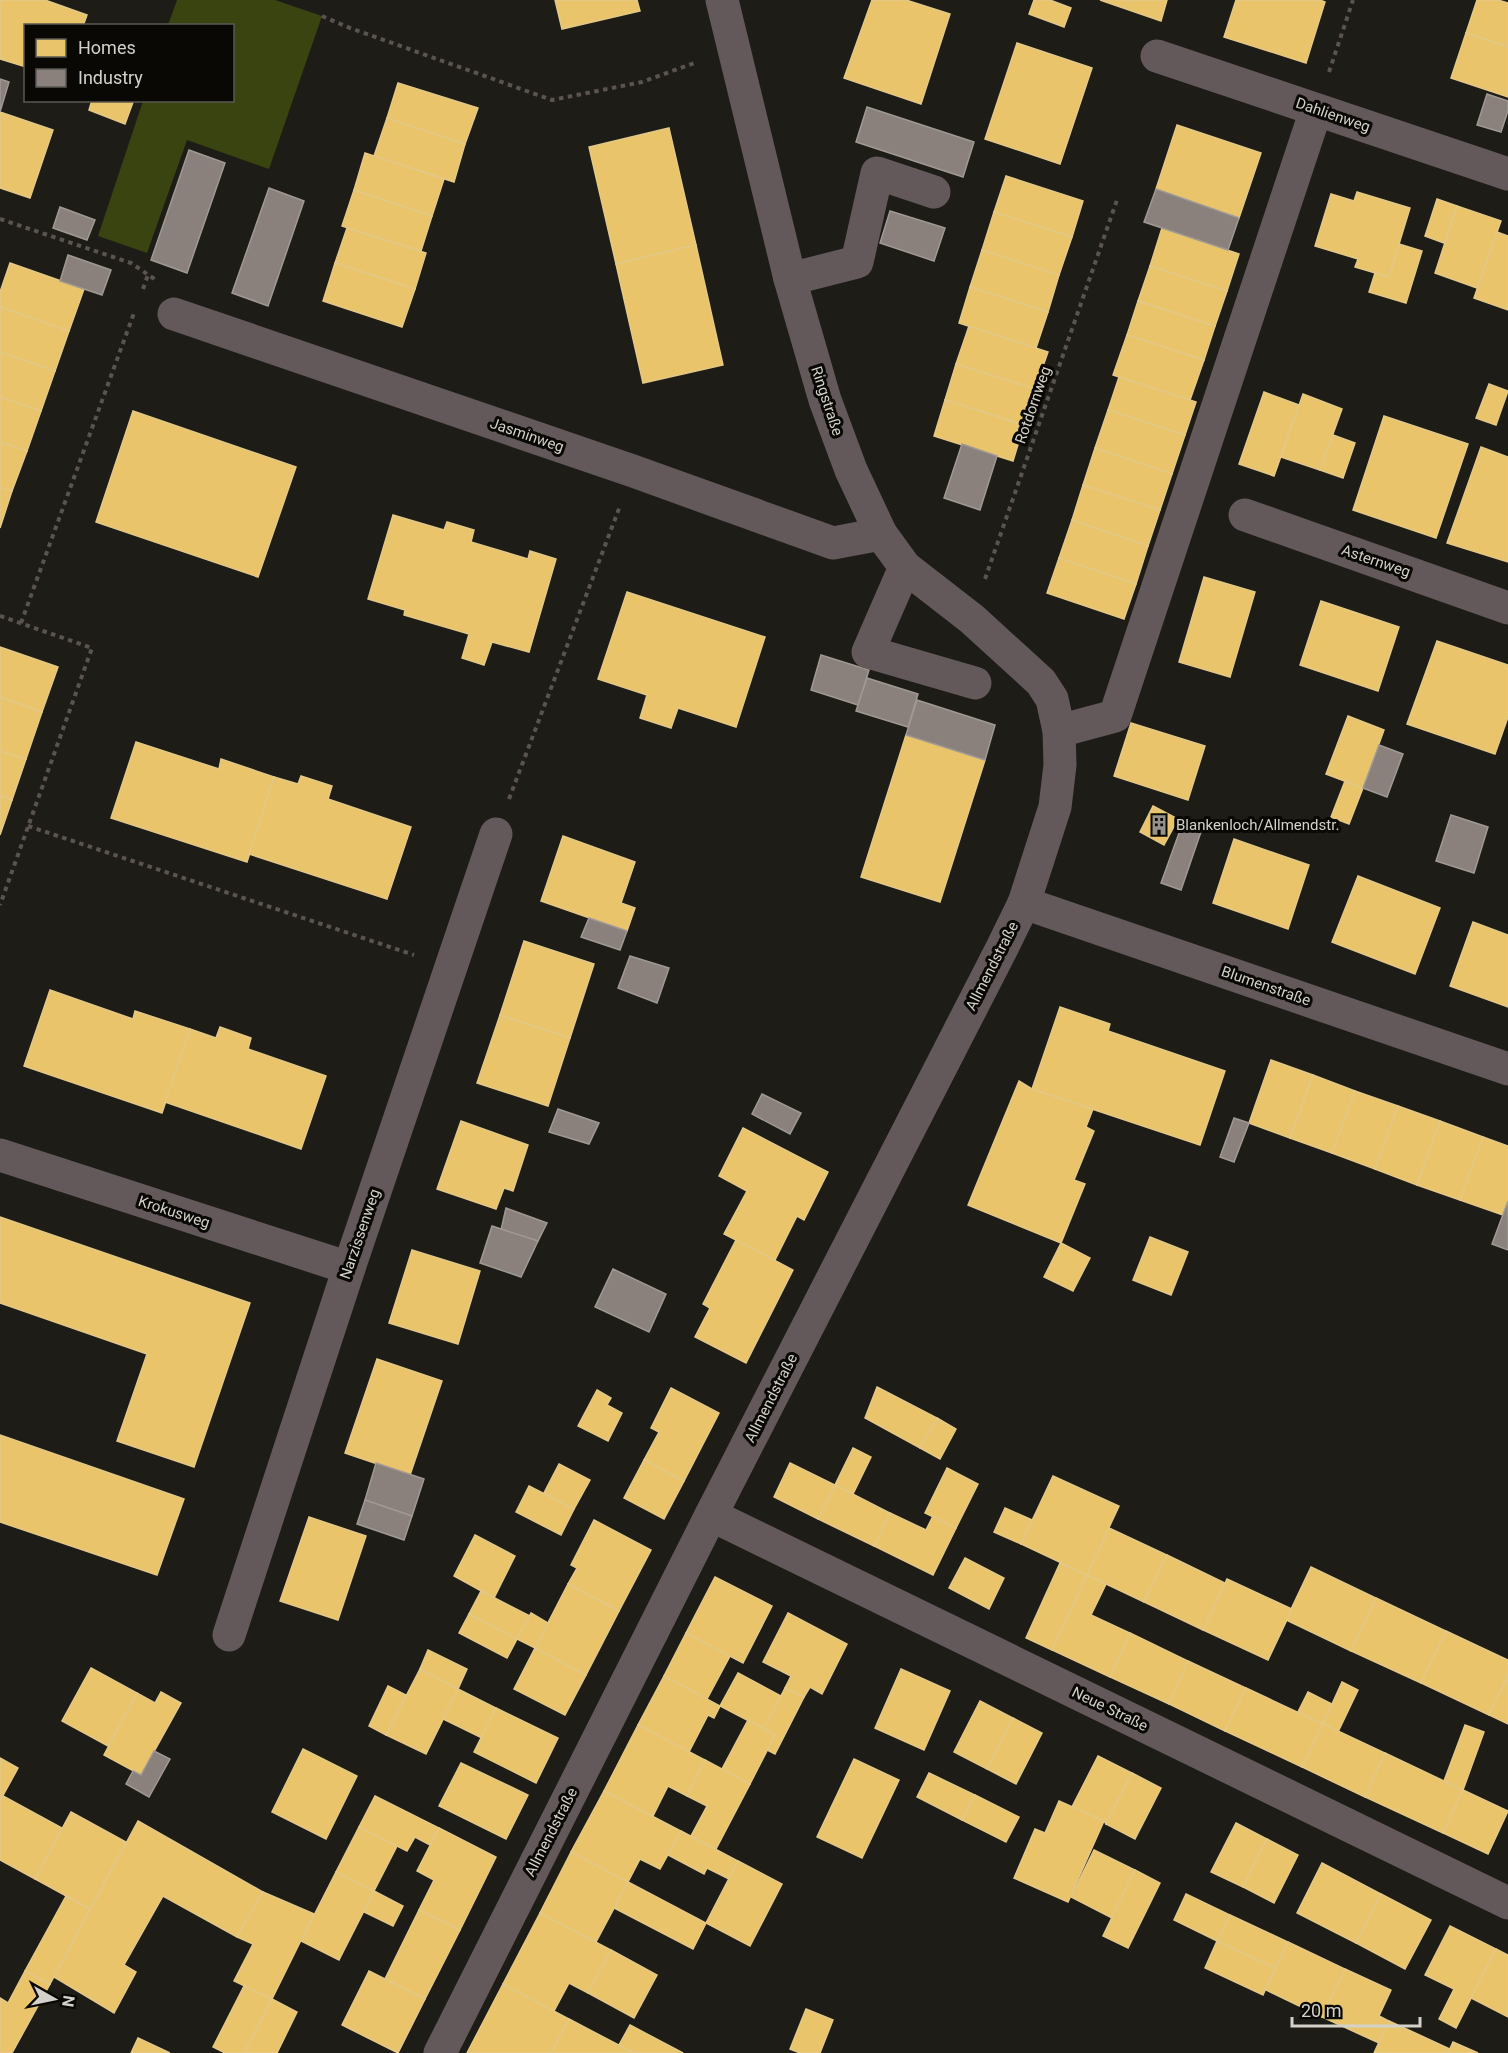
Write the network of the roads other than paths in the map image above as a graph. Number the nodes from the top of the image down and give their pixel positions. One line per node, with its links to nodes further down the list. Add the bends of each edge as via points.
1 (722, 0): 6 (street, Ringstraße)
2 (1157, 56): 3 (street, Dahlienweg)
3 (1316, 110): 4 (street, Dahlienweg); 13 (street, via 1115,716)
4 (1508, 174)
5 (934, 192): 6 (street, via 877,174 857,262)
6 (790, 279): 9 (street, Ringstraße, via 825,400 851,470)
7 (174, 314): 9 (street, Jasminweg, via 833,543)
8 (1245, 515): 11 (street, Asternweg)
9 (881, 534): 10 (street, Ringstraße)
10 (905, 567): 12 (street, via 868,652); 13 (street, Ringstraße, via 972,619 1041,682 1052,699)
11 (1508, 608)
12 (975, 683)
13 (1059, 730): 15 (street, Allmendstraße, via 1055,807)
14 (496, 834): 18 (street, Narzissenweg)
15 (1024, 903): 16 (street, Blumenstraße); 19 (street, Allmendstraße)
16 (1508, 1069)
17 (0, 1155): 18 (street, Krokusweg)
18 (349, 1268): 20 (street, Narzissenweg)
19 (711, 1515): 21 (street, Neue Straße); 22 (street, Allmendstraße)
20 (228, 1635)
21 (1508, 1903)
22 (440, 2053)

